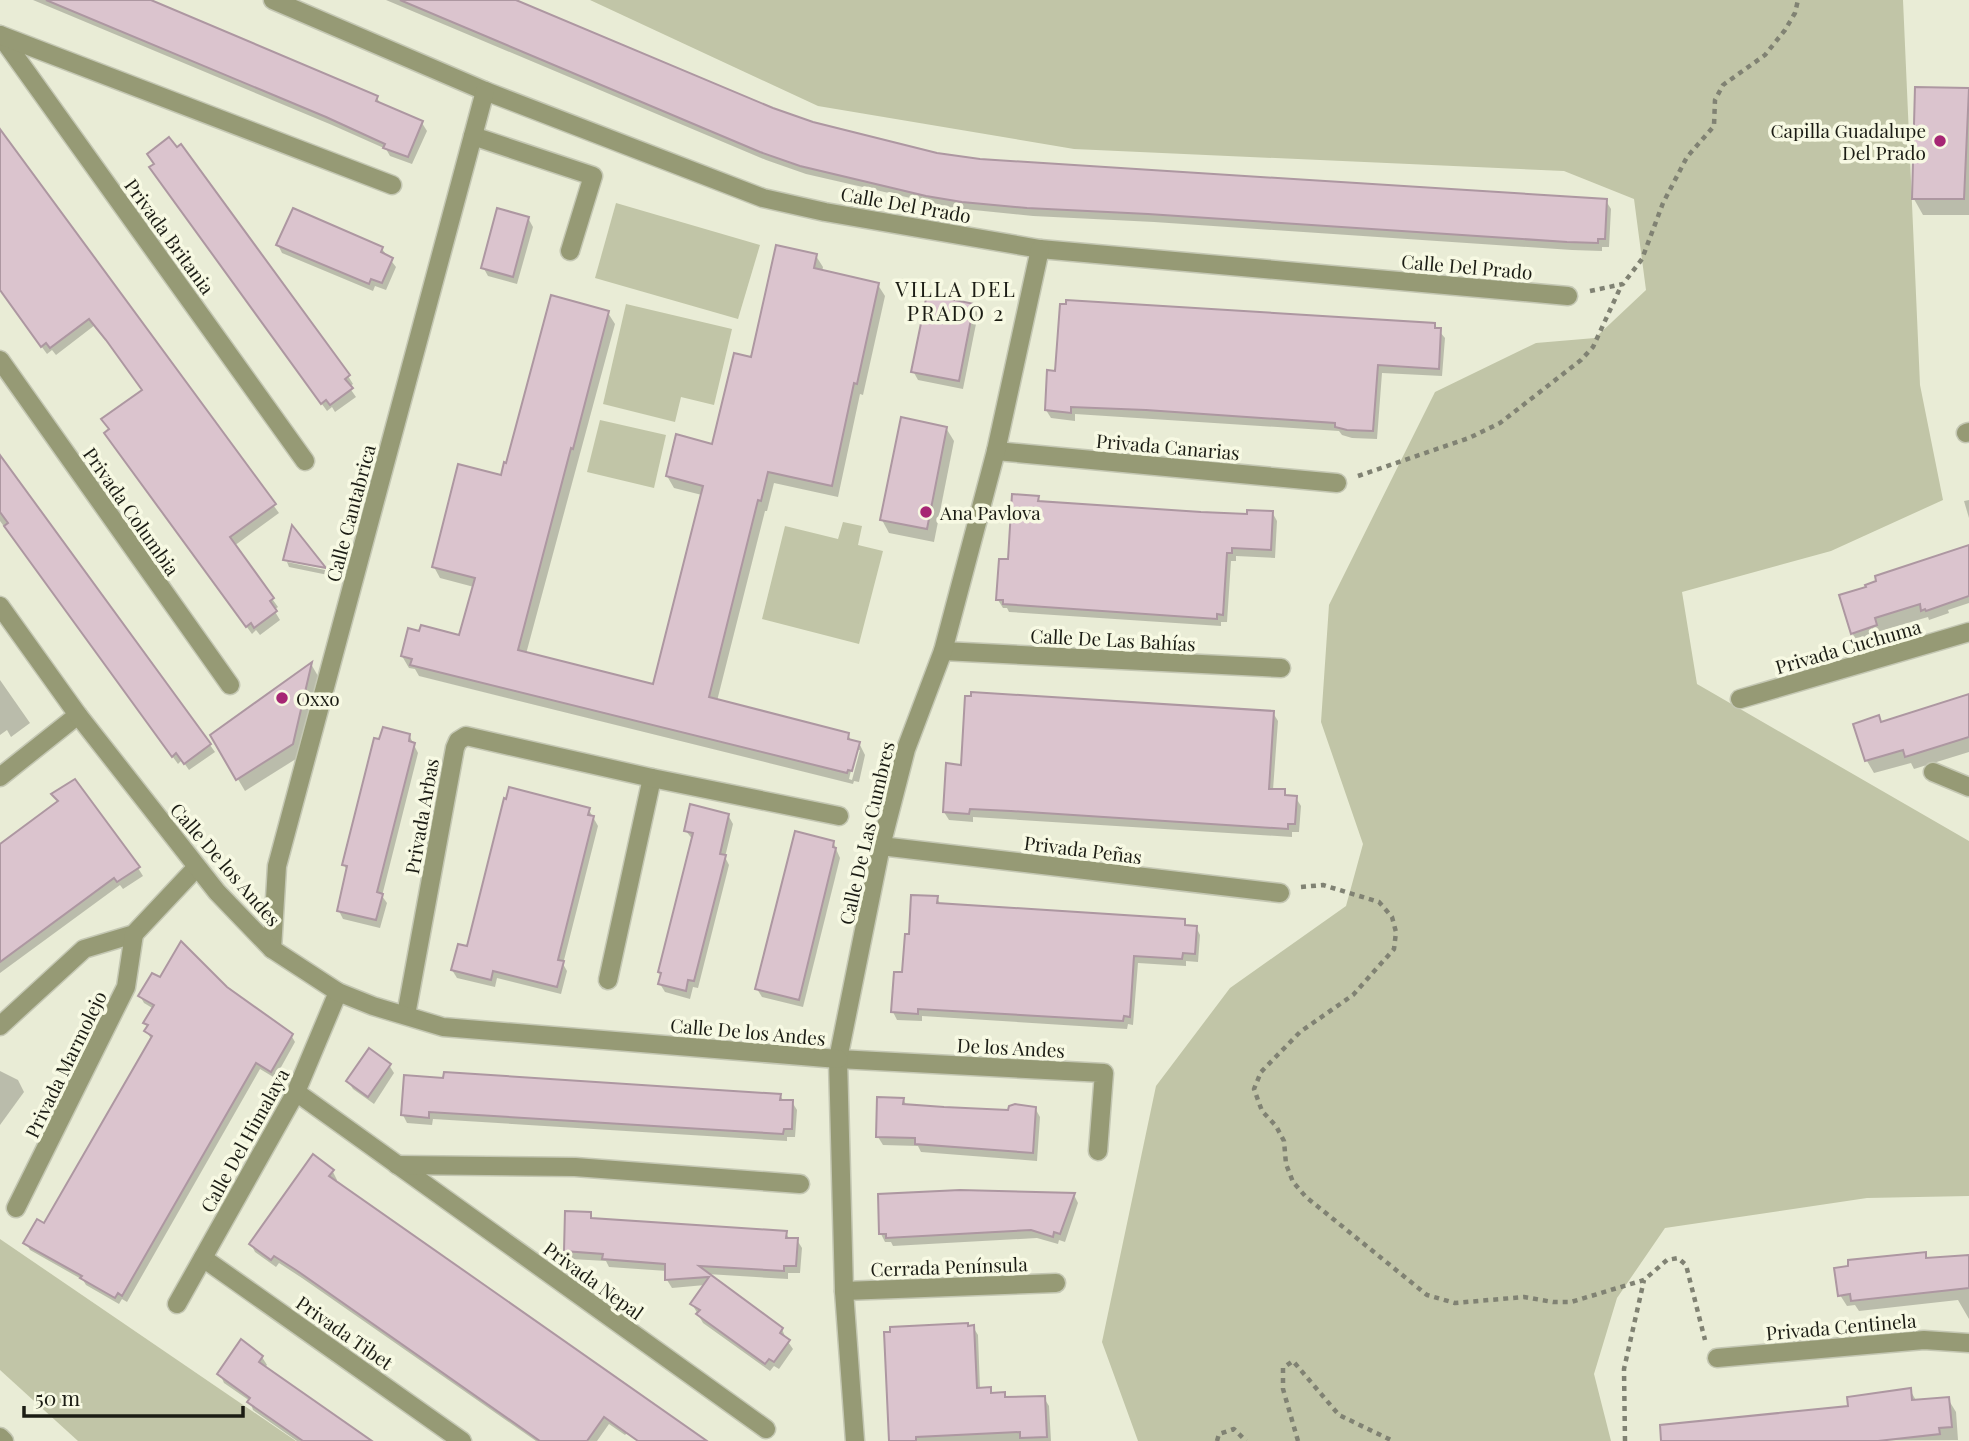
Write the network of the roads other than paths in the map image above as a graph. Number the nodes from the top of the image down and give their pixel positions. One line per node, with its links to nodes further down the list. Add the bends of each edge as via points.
1 (273, 0): 3 (street, Calle Del Prado)
2 (0, 35): 5 (street, Privada Britania); 11 (street, Privada Britania)
3 (485, 91): 4 (street, Calle Cantabrica); 6 (street, Calle Del Prado, via 763,198)
4 (472, 136): 7 (street, via 593,176); 29 (street, Calle Cantabrica, via 277,866)
5 (392, 185)
6 (1040, 249): 8 (street, Calle Del Prado); 10 (street, Calle De Las Cumbres)
7 (570, 251)
8 (1568, 296)
9 (0, 360): 17 (street, Privada Columbia)
10 (996, 451): 12 (street, Privada Canarias); 15 (street, Calle De Las Cumbres)
11 (305, 461)
12 (1337, 482)
13 (0, 606): 19 (street, Calle De los Andes)
14 (1969, 632): 18 (street, Privada Cuchuma)
15 (943, 651): 16 (street, Calle De Las Bahías); 25 (street, Calle De Las Cumbres, via 906,749)
16 (1281, 668)
17 (230, 685)
18 (1740, 699)
19 (78, 715): 21 (street); 26 (street, Calle De los Andes)
20 (1933, 772): 23 (street)
21 (0, 776)
22 (652, 778): 24 (street, Privada Arbas); 30 (street); 32 (street, Privada Arbas, via 466,736 458,741)
23 (1969, 787)
24 (839, 816)
25 (881, 846): 27 (street, Privada Peñas); 34 (street, Calle De Las Cumbres)
26 (196, 868): 28 (street); 29 (street, Calle De los Andes)
27 (1280, 893)
28 (134, 934): 33 (street, via 84,949); 39 (street, Privada Marmolejo, via 126,987)
29 (272, 949): 31 (street, Calle De los Andes)
30 (608, 980)
31 (338, 992): 32 (street, Calle De los Andes); 35 (street, Calle Del Himalaya)
32 (406, 1014): 34 (street, Calle De los Andes, via 443,1027)
33 (0, 1026)
34 (838, 1059): 36 (street, De los Andes, via 1104,1073); 42 (street, Calle De Las Cumbres)
35 (296, 1092): 37 (street, Privada Nepal); 40 (street, Calle Del Himalaya)
36 (1098, 1151)
37 (397, 1165): 38 (street, via 575,1167); 46 (street, Privada Nepal)
38 (800, 1184)
39 (16, 1208)
40 (203, 1258): 43 (street, Calle Del Himalaya); 49 (street, Privada Tibet)
41 (1056, 1283): 42 (street, Cerrada Península)
42 (845, 1291): 50 (street, Calle De Las Cumbres)
43 (177, 1304)
44 (1969, 1343): 45 (street, Privada Centinela, via 1924,1339)
45 (1717, 1358)
46 (766, 1429)
47 (0, 1437): 48 (street)
48 (4, 1441)
49 (462, 1441)
50 (855, 1441)

